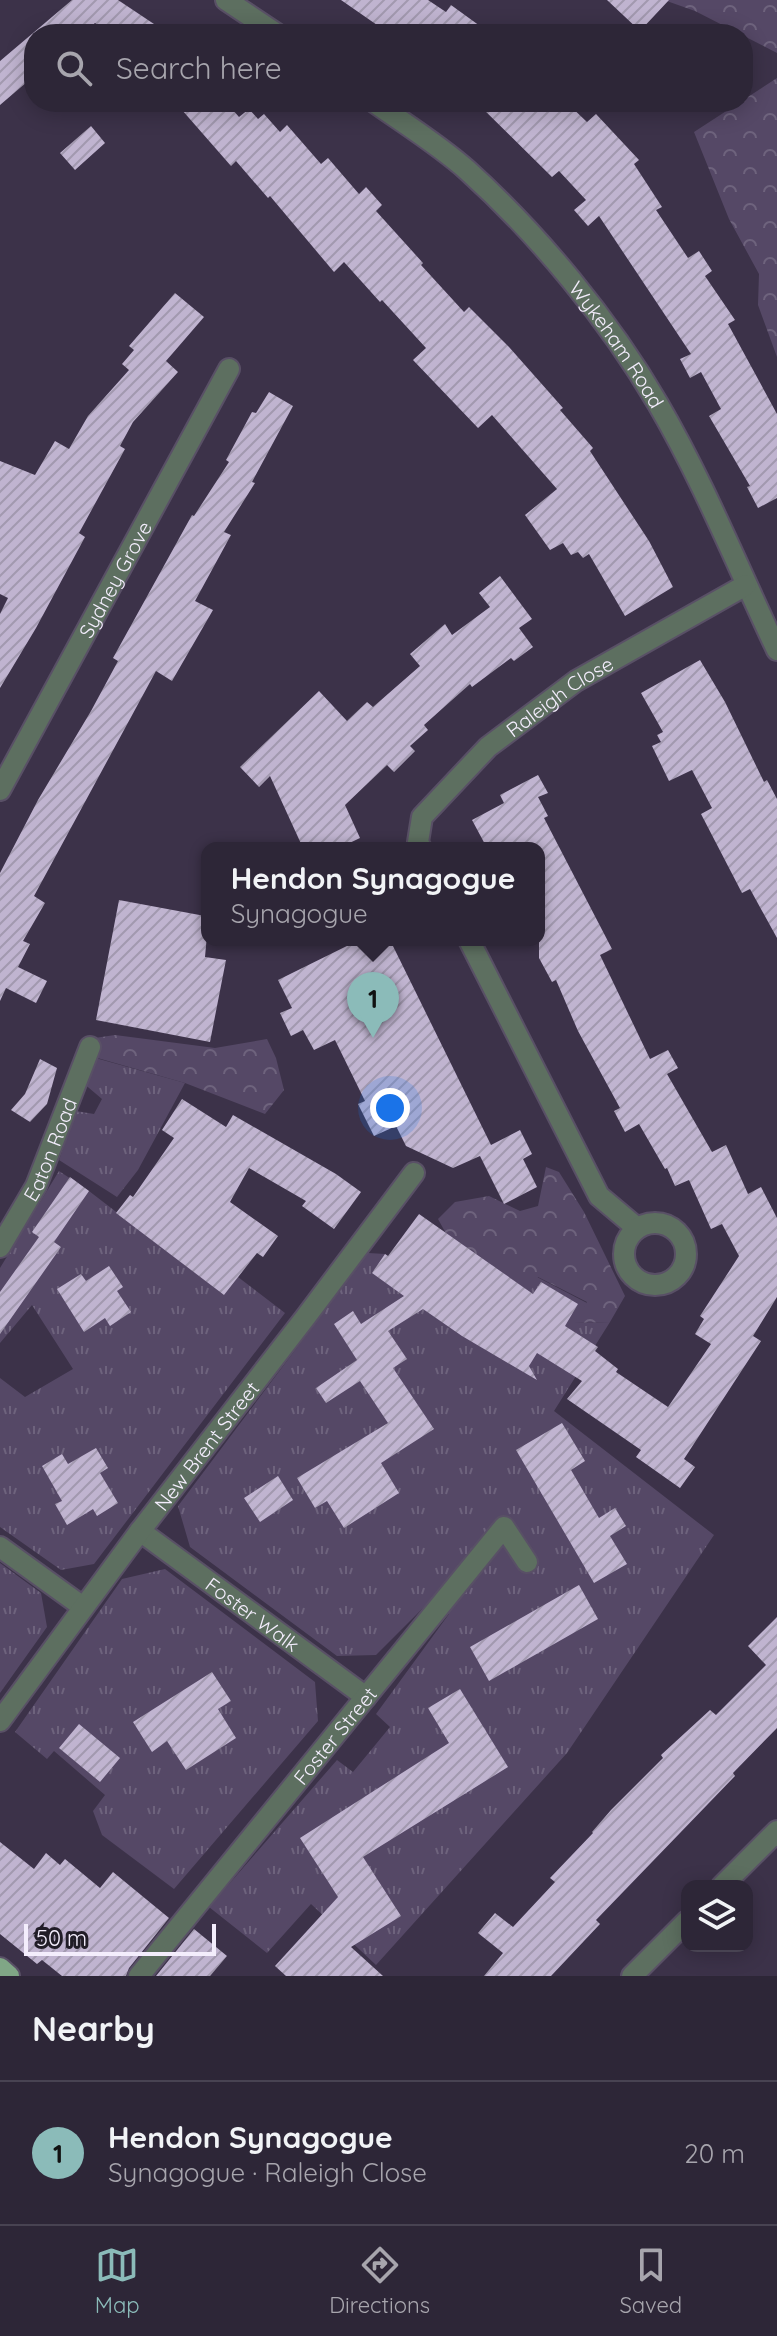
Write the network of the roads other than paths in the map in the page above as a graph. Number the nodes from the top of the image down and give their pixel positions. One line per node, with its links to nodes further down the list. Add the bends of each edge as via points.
1 (226, 0): 2 (street)
2 (262, 24)
3 (388, 112): 5 (street, Wykeham Road, via 465,168 530,231 614,338 658,403)
4 (229, 369): 7 (street, Sydney Grove)
5 (746, 585): 6 (street, Wykeham Road); 8 (street, Raleigh Close, via 576,681 488,747 422,817)
6 (777, 650)
7 (0, 790)
8 (418, 842)
9 (472, 946): 12 (street, via 599,1196)
10 (90, 1047): 13 (street, Eaton Road, via 36,1186)
11 (414, 1173): 14 (street, New Brent Street)
12 (637, 1228)
13 (0, 1247)
14 (140, 1531): 17 (street, New Brent Street); 18 (street, Foster Walk)
15 (0, 1547): 17 (street)
16 (527, 1562): 18 (street, Foster Street, via 504,1527)
17 (83, 1607): 19 (street, New Brent Street)
18 (366, 1697): 25 (street, Foster Street)
19 (0, 1721)
20 (777, 1831): 21 (street)
21 (728, 1880)
22 (681, 1927): 26 (street)
23 (0, 1968): 24 (main road)
24 (9, 1976)
25 (139, 1976)
26 (632, 1976)

